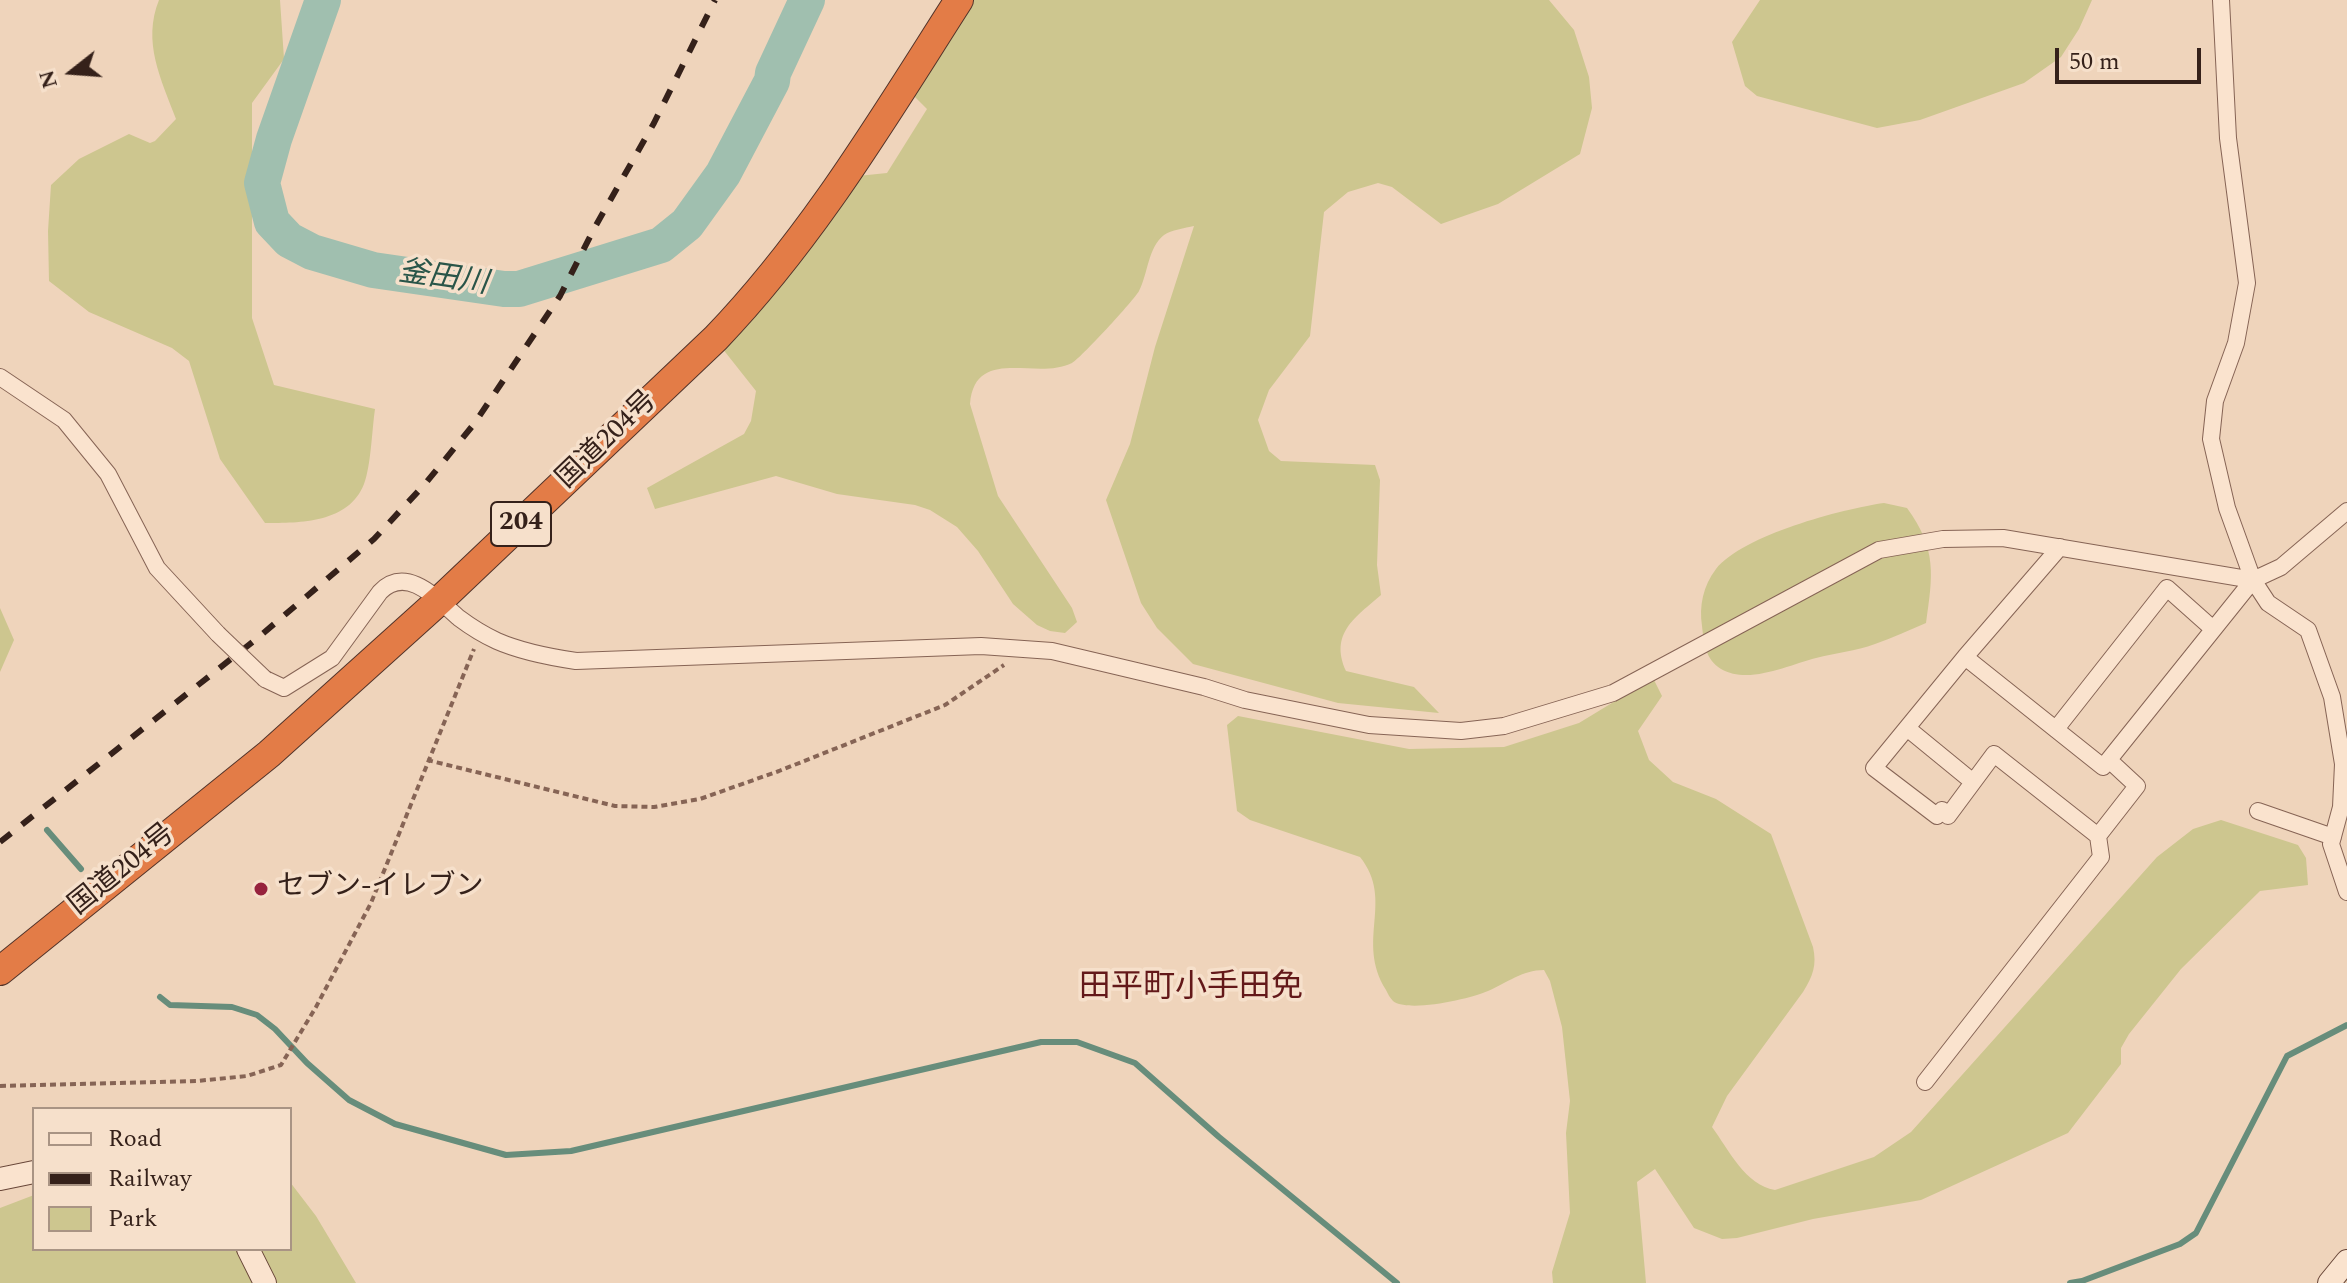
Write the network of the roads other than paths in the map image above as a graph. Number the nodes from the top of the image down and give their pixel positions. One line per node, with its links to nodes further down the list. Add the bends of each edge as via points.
1 (959, 0): 7 (highway, 国道204号 / 204, via 856,161 746,307)
2 (2221, 0): 6 (street, via 2228,138 2247,283 2236,343 2215,401 2211,439 2227,508)
3 (0, 377): 7 (street, bridge, via 64,420 108,474 157,568 265,679 284,688 332,658 387,585 415,585)
4 (2347, 511): 6 (street, via 2281,567)
5 (2060, 547): 6 (street); 7 (street, via 2003,538 1943,539 1879,550 1613,693 1504,726 1461,731 1369,725 1028,649 981,646 576,661 524,651 481,632); 9 (street)
6 (2253, 580): 8 (street); 16 (street, via 2268,603 2308,630 2332,697 2343,764)
7 (440, 600): 18 (highway, 国道204号 / 204, via 269,754)
8 (2213, 629): 11 (street, via 2167,588); 12 (street)
9 (1965, 657): 10 (street); 11 (street)
10 (1907, 728): 13 (street); 13 (street, via 1874,768 1937,816 1942,810 1948,816)
11 (2056, 729): 12 (street, via 2103,767)
12 (2109, 760): 15 (street, via 2137,786)
13 (1973, 782): 15 (street, via 1994,754)
14 (2258, 811): 16 (street)
15 (2098, 836): 19 (street, via 2101,857)
16 (2333, 837): 17 (street)
17 (2347, 892)
18 (0, 971)
19 (1925, 1082)
20 (32, 1172): 21 (main road)
21 (0, 1179)
22 (249, 1251): 24 (main road)
23 (2347, 1261): 25 (main road)
24 (265, 1283)
25 (2329, 1283)

